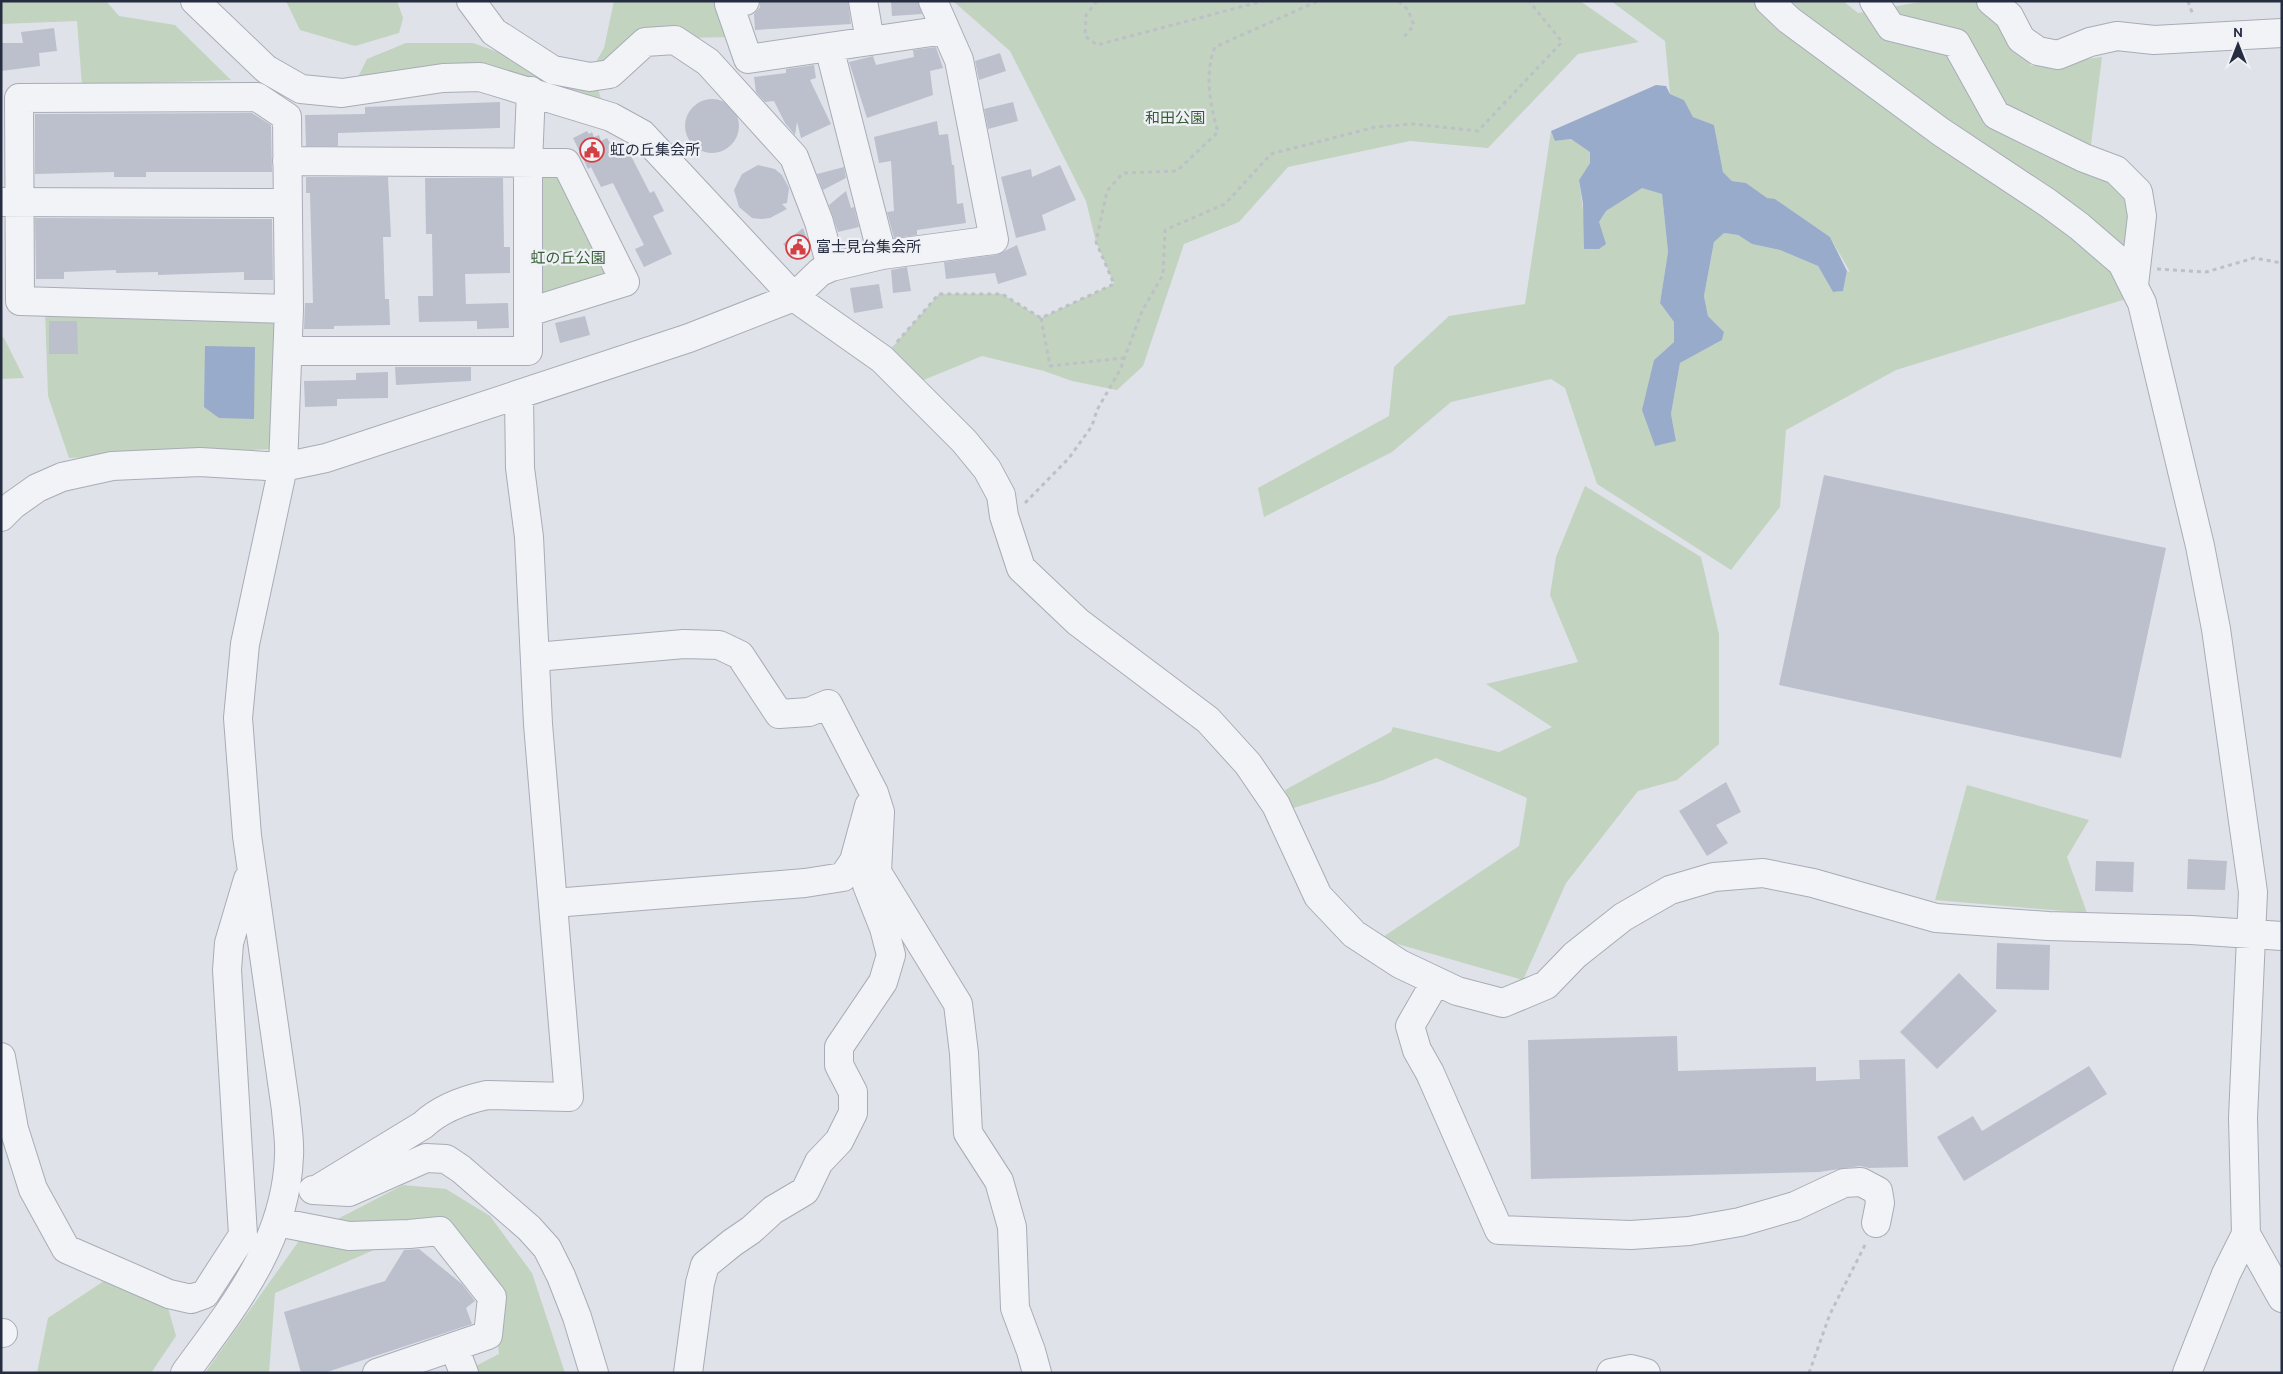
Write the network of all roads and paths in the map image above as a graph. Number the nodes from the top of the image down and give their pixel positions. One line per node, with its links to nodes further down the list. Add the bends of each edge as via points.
1 (195, 1): 19 (street, via 266,69 301,89 342,93 443,78 480,76)
2 (471, 1): 27 (street, via 494,32 553,70 590,78 610,74 645,42 675,40 708,62 794,156 819,222)
3 (745, 1): 18 (street, via 730,4 748,60)
4 (863, 1): 17 (street)
5 (933, 1): 14 (street)
6 (1097, 1): 7 (path, via 1086,15 1085,36 1097,45)
7 (1263, 1)
8 (1318, 1): 32 (path, via 1215,48 1209,61 1209,100 1218,132 1177,171 1123,173 1107,191 1096,242 1114,284)
9 (1399, 1): 16 (path, via 1408,10 1414,25)
10 (1529, 1): 34 (path, via 1562,42 1478,131 1414,124 1376,127 1271,154 1225,204 1165,230 1163,275 1142,311)
11 (1769, 1): 28 (street, via 1941,132 2079,226)
12 (1874, 1): 28 (street, via 1891,27 1956,43 1996,115 2116,170 2138,192 2142,216)
13 (1991, 1): 15 (street, via 2009,16 2021,39 2038,51 2058,55 2090,42 2117,36 2154,40)
14 (945, 30): 17 (street); 25 (street, via 959,60 994,240)
15 (2282, 33)
16 (1403, 38)
17 (870, 41): 18 (street)
18 (829, 47): 25 (street)
19 (531, 91): 22 (street); 29 (street, via 611,117 642,134)
20 (10, 98): 21 (street, via 257,97 287,117); 23 (street)
21 (287, 161): 22 (street); 24 (street)
22 (528, 162): 31 (street); 31 (street, via 566,162 625,282)
23 (10, 202): 24 (street); 30 (street, via 20,301)
24 (287, 203): 30 (street)
25 (882, 255): 27 (street)
26 (2282, 263): 28 (path, via 2254,258 2206,272)
27 (831, 266): 29 (street, via 820,272)
28 (2135, 276): 45 (street, via 2200,546 2216,629 2253,892)
29 (794, 298): 35 (street); 36 (street)
30 (289, 309): 33 (street)
31 (529, 312): 33 (street, via 528,351)
32 (1041, 318): 34 (path, via 1050,366); 35 (path, via 1002,294 939,294)
33 (288, 351): 37 (street)
34 (1124, 358): 38 (path, via 1092,426 1069,458 1028,501)
35 (882, 359): 38 (street, via 964,441 987,469 1000,495)
36 (519, 396): 37 (street, via 326,458); 40 (street, via 520,468 529,537)
37 (283, 467): 39 (street, via 200,462 112,466 45,484); 42 (street, via 242,665 238,718 242,790)
38 (1004, 516): 47 (street, via 1021,568 1045,593 1078,622 1208,720 1248,764 1276,805 1318,896 1354,934 1400,964)
39 (1, 517)
40 (536, 657): 41 (street, via 684,644 719,645 740,655 779,714 808,712 828,704); 44 (street, via 538,724)
41 (874, 792): 43 (street, via 880,812); 44 (street, via 854,860 843,877 805,883)
42 (252, 866): 48 (street, via 229,943 227,970 243,1235 205,1294 191,1299 169,1294 66,1249 33,1189 14,1129); 50 (street, via 286,1110 289,1154)
43 (877, 872): 60 (street, via 867,885 891,955 883,982 839,1047 839,1065 853,1092 853,1113 838,1141 819,1162 805,1191 773,1210 706,1265 700,1282); 61 (street, via 958,1004 968,1133 999,1181 1012,1227 1015,1308)
44 (554, 903): 49 (street, via 569,1097 487,1095 475,1098 434,1114 424,1125)
45 (2252, 934): 46 (street); 47 (street, via 1936,918 1763,872 1714,877 1670,890 1623,917 1575,955 1546,985 1503,1003 1457,991); 53 (street, via 2243,1118)
46 (2282, 936)
47 (1436, 981): 52 (street, via 1410,1026 1417,1050 1499,1230 1631,1235 1688,1231 1740,1222 1795,1206 1844,1183 1862,1182 1878,1192 1880,1203)
48 (1, 1057)
49 (318, 1189): 50 (street); 59 (street, via 349,1192 426,1158 446,1159 461,1169 529,1228 547,1248 577,1317)
50 (286, 1190): 51 (street)
51 (277, 1222): 55 (street, via 349,1236 440,1231 492,1297 488,1335); 56 (street, via 262,1260 227,1316)
52 (1876, 1223): 64 (path, via 1830,1314)
53 (2246, 1234): 54 (street); 65 (street, via 2226,1274)
54 (2282, 1298)
55 (454, 1347): 57 (street); 58 (street)
56 (185, 1373)
57 (377, 1373)
58 (464, 1373)
59 (594, 1373)
60 (688, 1373)
61 (1037, 1373)
62 (1611, 1373): 63 (street, via 1631,1370)
63 (1646, 1373)
64 (1809, 1373)
65 (2187, 1373)

